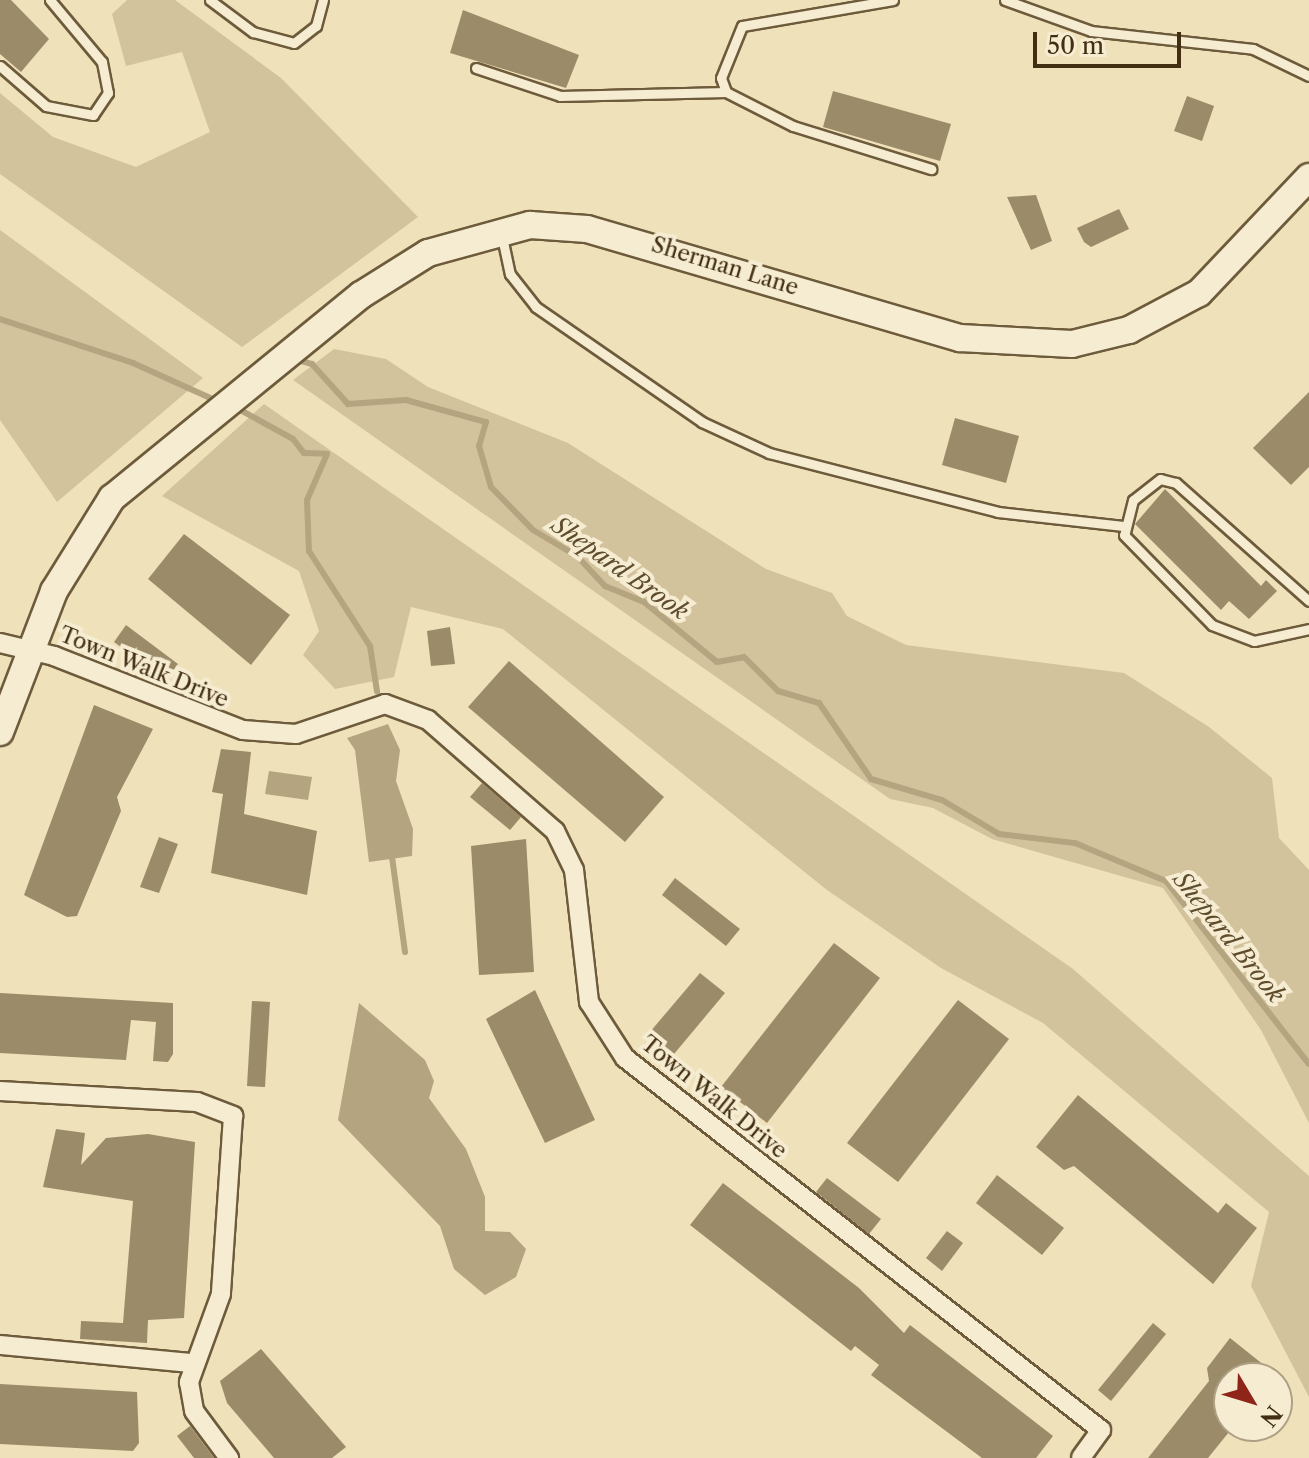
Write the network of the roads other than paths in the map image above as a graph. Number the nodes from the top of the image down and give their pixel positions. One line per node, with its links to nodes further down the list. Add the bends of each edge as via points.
1 (50, 0): 6 (lane, via 102,62 108,93 93,115 46,106)
2 (210, 0): 3 (lane, via 253,32 294,43 316,26)
3 (323, 0)
4 (893, 0): 9 (lane, via 742,26 721,78)
5 (1005, 0): 8 (lane, via 1091,31 1253,49)
6 (0, 66)
7 (476, 68): 9 (lane, via 560,96)
8 (1309, 76)
9 (726, 92): 10 (lane, via 835,142)
10 (931, 169)
11 (1309, 177): 12 (street, Sherman Lane, via 1225,273 1166,314 1102,338 1036,346 960,338 612,234 556,225)
12 (501, 230): 13 (lane, via 510,274 536,307 702,422 769,453 998,512); 17 (street, Sherman Lane, via 428,253 361,295 147,464 82,538)
13 (1123, 526): 14 (lane, via 1146,486 1170,480); 15 (lane, via 1132,547 1232,636 1285,638)
14 (1309, 601)
15 (1309, 629)
16 (0, 643): 17 (street)
17 (31, 649): 18 (street, Sherman Lane); 23 (street, Town Walk Drive, via 243,730 296,734 385,704 428,720 555,831 575,878 589,1002 625,1058 1101,1430)
18 (0, 732)
19 (0, 1091): 21 (street, via 197,1102 233,1116 221,1294)
20 (0, 1345): 21 (street)
21 (192, 1363): 22 (street, via 194,1411)
22 (229, 1458)
23 (1081, 1458)

